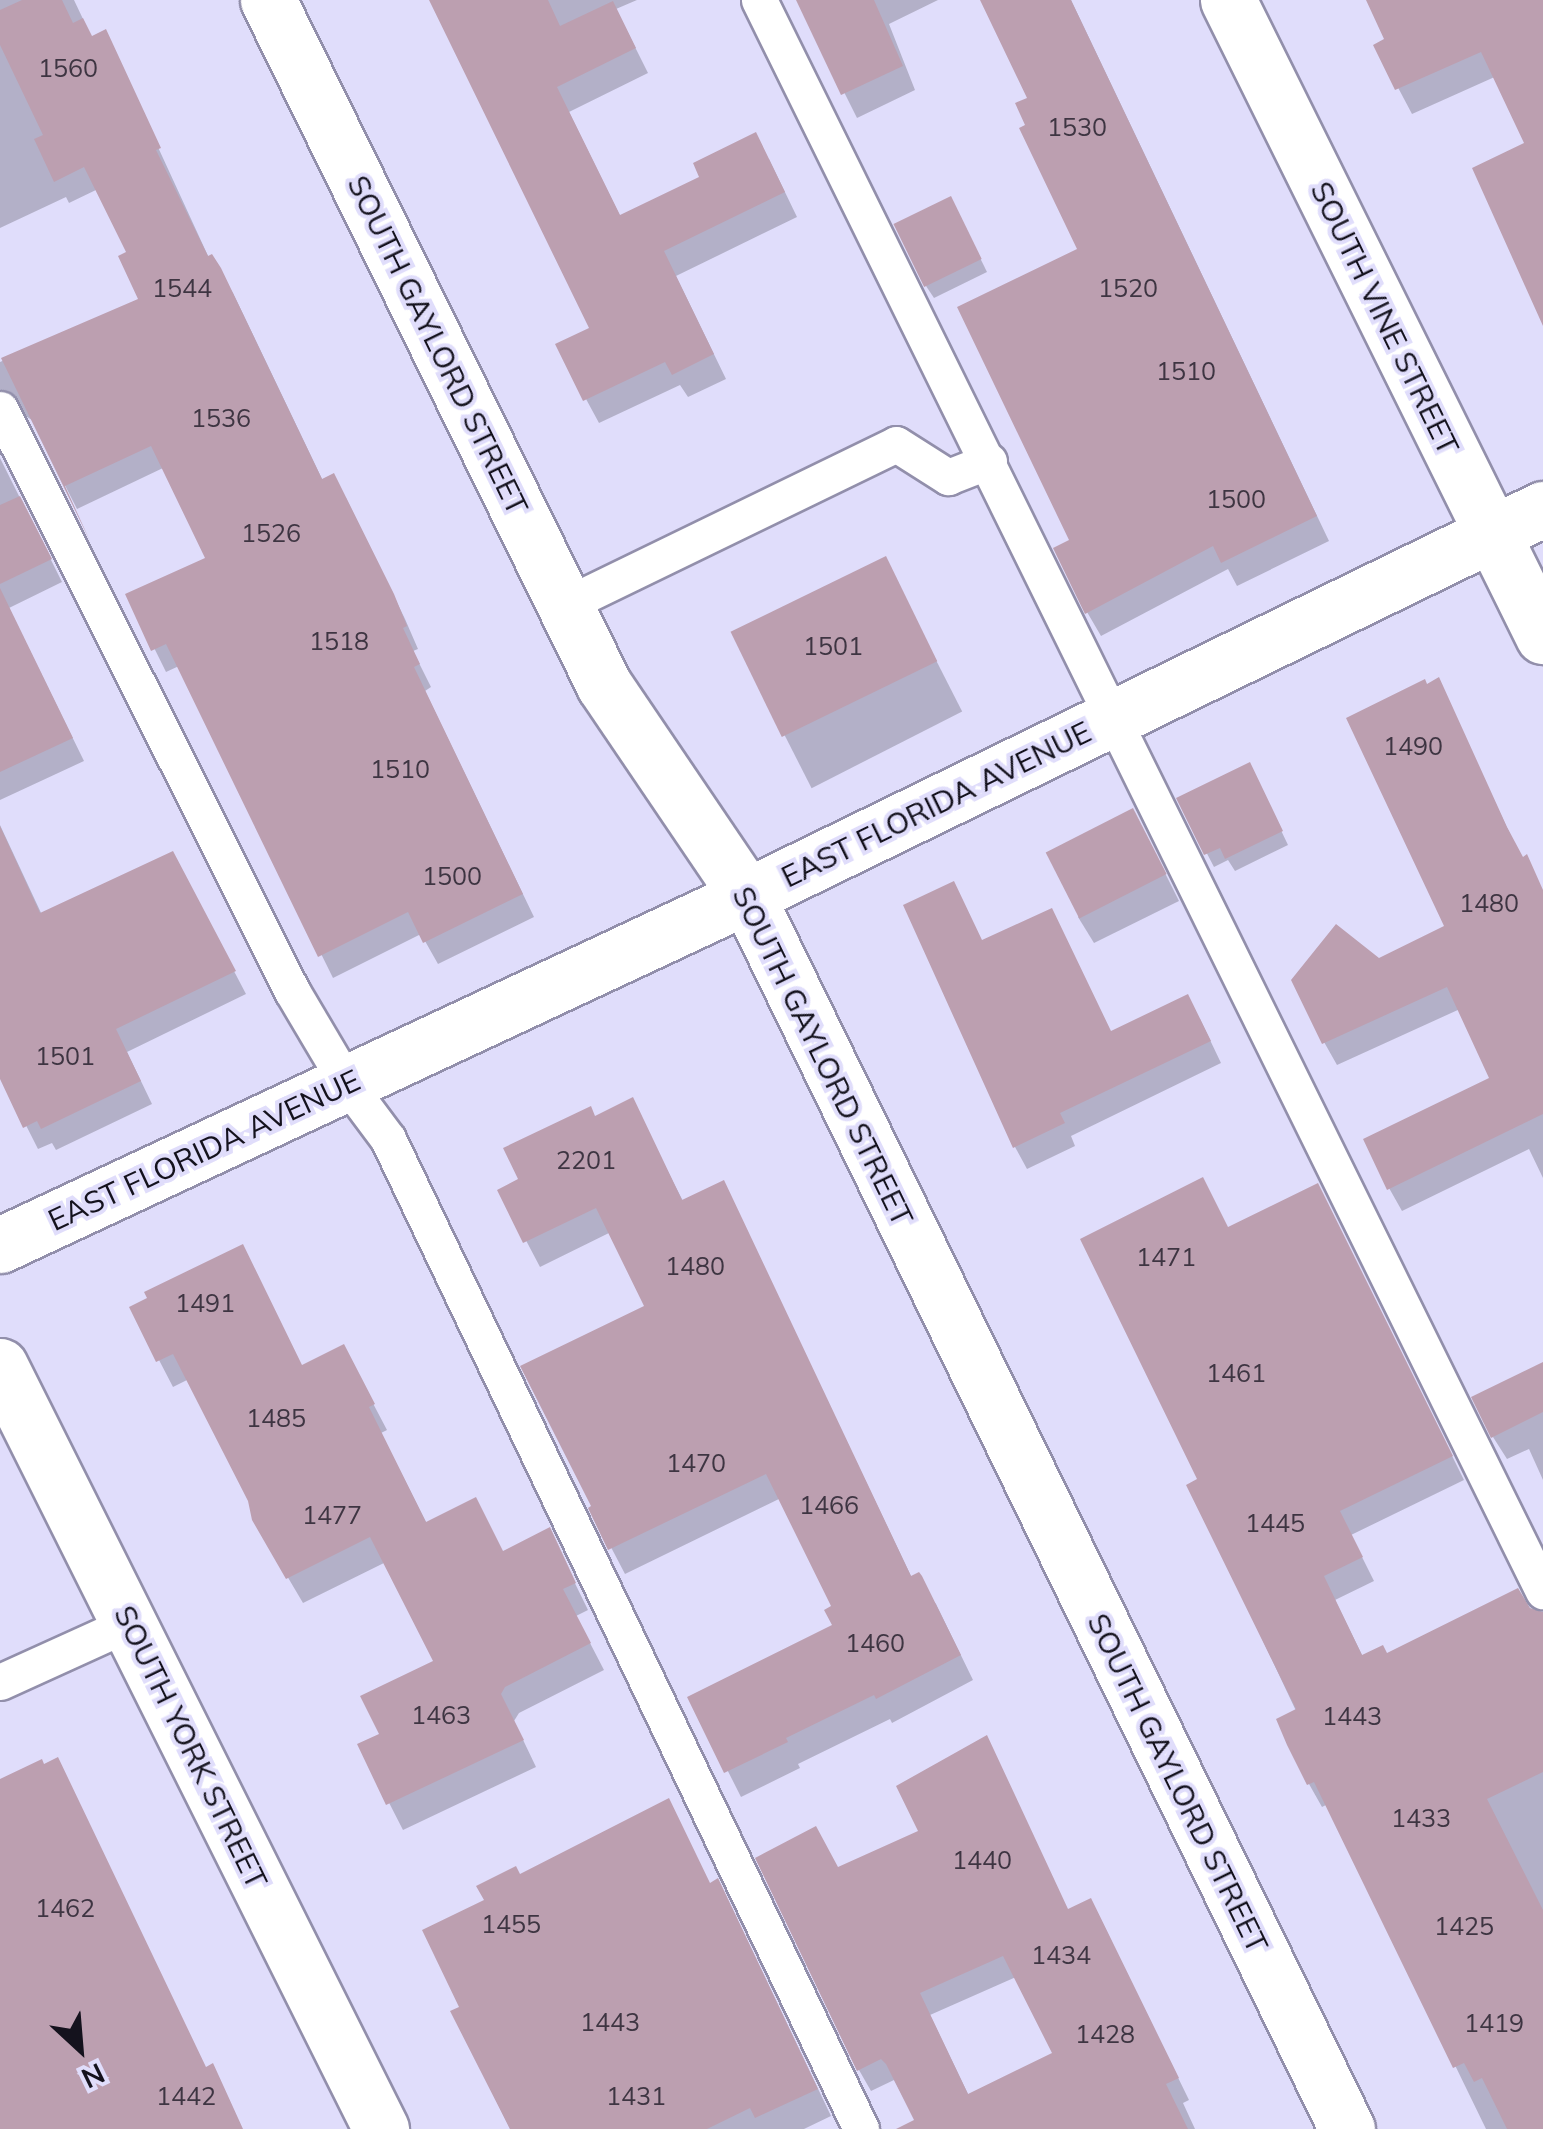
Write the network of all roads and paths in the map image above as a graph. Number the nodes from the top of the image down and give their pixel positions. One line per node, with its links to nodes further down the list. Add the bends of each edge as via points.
1 (268, 0): 8 (street, SOUTH GAYLORD STREET)
2 (760, 0): 5 (lane)
3 (1228, 0): 7 (street, SOUTH VINE STREET)
4 (0, 409): 12 (lane, via 283,973)
5 (989, 461): 8 (lane, via 948,477 896,444); 10 (lane)
6 (1543, 509): 7 (street, EAST FLORIDA AVENUE)
7 (1491, 534): 9 (street, SOUTH VINE STREET); 10 (street, EAST FLORIDA AVENUE)
8 (565, 604): 11 (street, SOUTH GAYLORD STREET, via 604,685)
9 (1543, 636)
10 (1116, 716): 11 (street, EAST FLORIDA AVENUE); 15 (lane)
11 (747, 896): 12 (street, EAST FLORIDA AVENUE); 20 (street, SOUTH GAYLORD STREET)
12 (347, 1084): 13 (street, EAST FLORIDA AVENUE); 19 (lane, via 388,1139)
13 (0, 1246)
14 (0, 1366): 16 (street, SOUTH YORK STREET)
15 (1543, 1590)
16 (130, 1623): 17 (lane); 18 (street, SOUTH YORK STREET)
17 (0, 1682)
18 (381, 2129)
19 (861, 2129)
20 (1346, 2129)

